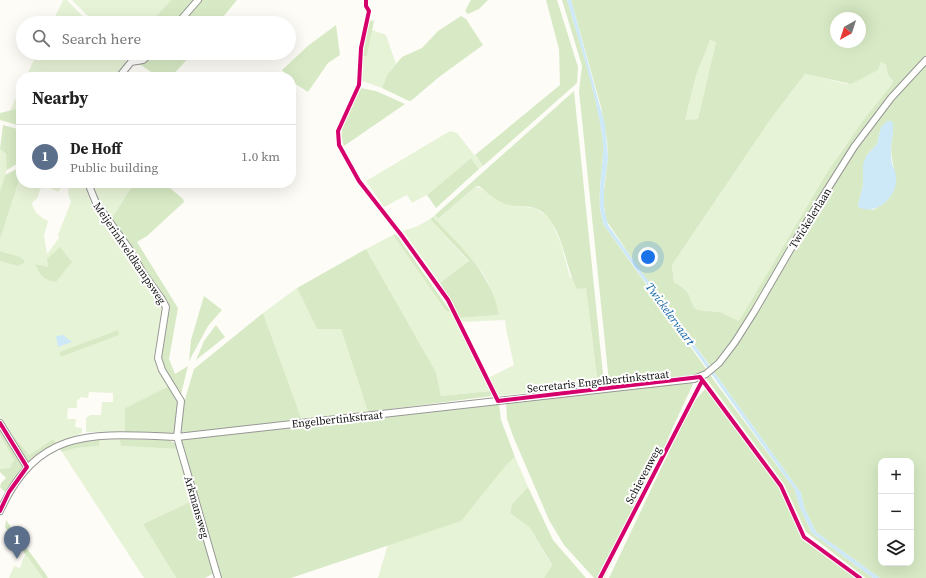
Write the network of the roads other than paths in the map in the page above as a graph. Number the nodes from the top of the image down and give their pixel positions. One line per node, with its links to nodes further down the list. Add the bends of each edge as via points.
1 (198, 0): 2 (street)
2 (184, 16)
3 (143, 60): 5 (street, via 130,62)
4 (926, 60): 7 (street, Twickelerlaan, via 891,98 854,147 754,312 723,358 713,369)
5 (123, 72)
6 (90, 188): 10 (street, Meijerinkveldkampsweg, via 96,203 166,307 158,358 162,370 181,401)
7 (700, 377): 8 (street, Secretaris Engelbertinkstraat)
8 (498, 401): 10 (street, Engelbertinkstraat)
9 (0, 423): 11 (street)
10 (177, 437): 11 (street, Engelbertinkstraat, via 83,437 59,444); 13 (street, Arkmansweg)
11 (27, 467): 12 (street, Engelbertinkstraat, via 9,492)
12 (0, 511)
13 (218, 578)

